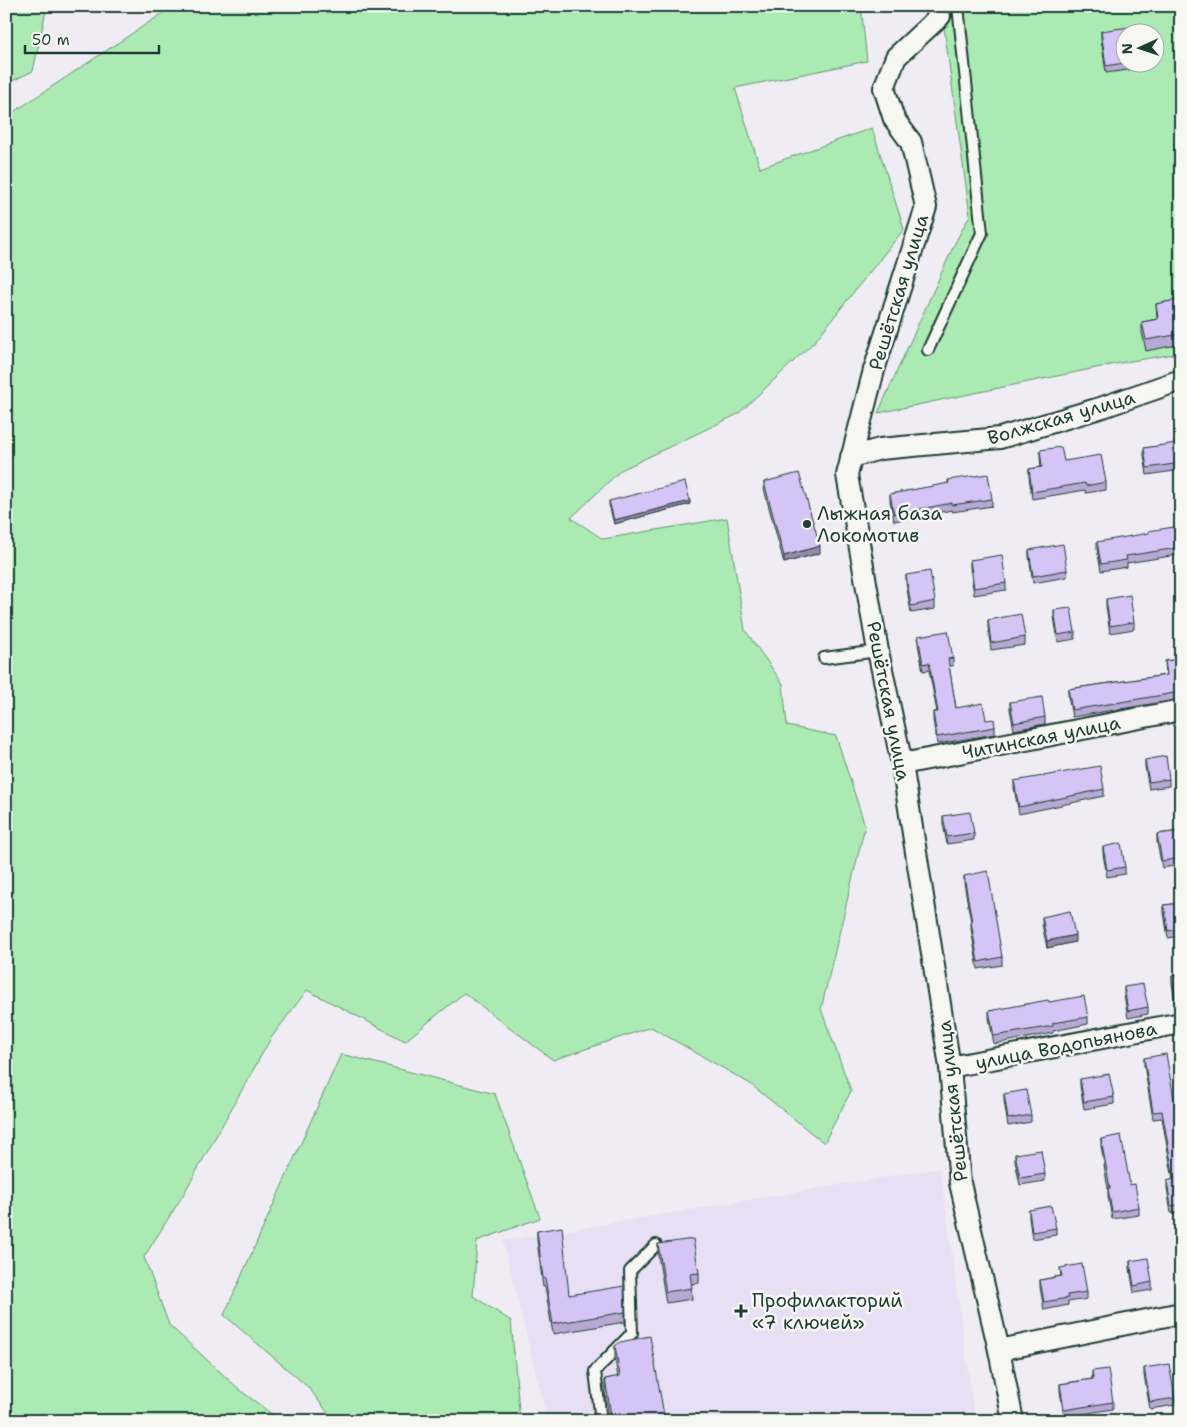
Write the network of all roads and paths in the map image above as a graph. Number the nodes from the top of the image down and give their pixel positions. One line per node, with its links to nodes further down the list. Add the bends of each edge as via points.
1 (960, 6): 2 (lane); 3 (lane, via 982,233)
2 (940, 16): 5 (street, Решётская улица, via 896,57 884,88 894,119 911,142 926,207 874,370)
3 (928, 350)
4 (1181, 380): 5 (street, Волжская улица, via 1000,438 880,449)
5 (851, 457): 6 (street, Решётская улица, via 847,475)
6 (878, 651): 7 (lane); 9 (street, Решётская улица)
7 (824, 658)
8 (1181, 710): 9 (street, Читинская улица)
9 (902, 764): 11 (street, Решётская улица)
10 (1181, 1023): 11 (street, улица Водопьянова)
11 (950, 1067): 14 (street, Решётская улица, via 960,1183)
12 (656, 1245): 15 (lane, via 630,1271 632,1333 595,1371)
13 (1181, 1313): 14 (street)
14 (999, 1350): 16 (street, Решётская улица)
15 (601, 1421)
16 (1013, 1421)

